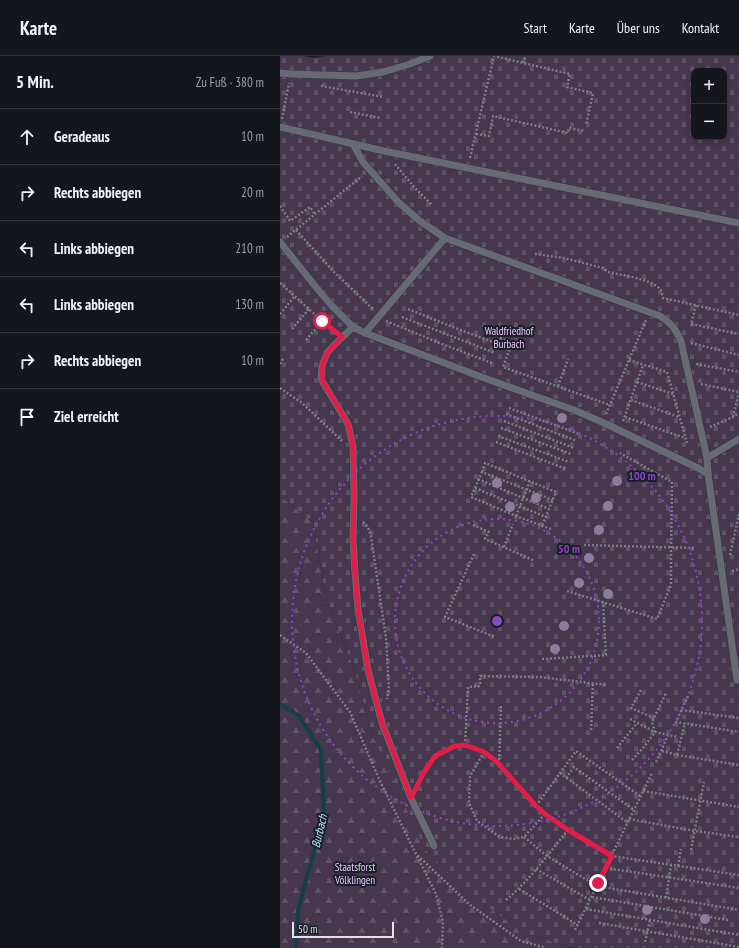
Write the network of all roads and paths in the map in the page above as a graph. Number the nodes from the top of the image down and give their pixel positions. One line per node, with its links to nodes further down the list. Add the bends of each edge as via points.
1 (430, 56): 4 (lane, via 383,72 356,76)
2 (525, 56): 3 (path)
3 (523, 63): 11 (path, via 570,74 567,87 593,93); 14 (path, via 494,56)
4 (280, 73)
5 (289, 86): 10 (path)
6 (346, 91): 7 (path)
7 (384, 97)
8 (350, 112): 9 (path)
9 (380, 118)
10 (282, 119)
11 (586, 125)
12 (280, 127): 15 (lane)
13 (584, 131): 14 (path, via 569,128 568,133 493,116 489,136)
14 (476, 134): 17 (path)
15 (353, 144): 16 (lane); 18 (lane)
16 (384, 151): 17 (lane); 19 (path)
17 (468, 168): 22 (lane)
18 (370, 170): 21 (path); 24 (lane, via 399,203)
19 (432, 205)
20 (280, 206): 21 (path, via 290,221 310,207)
21 (315, 214): 23 (path)
22 (739, 224)
23 (296, 230): 25 (path); 34 (path)
24 (445, 238): 32 (lane); 34 (lane)
25 (280, 242): 38 (lane, via 331,305)
26 (535, 254): 29 (path, via 564,258 654,283 661,290 663,298)
27 (281, 285): 28 (path)
28 (295, 296): 30 (path); 33 (path)
29 (696, 305): 35 (path); 41 (path, via 691,324)
30 (309, 309): 37 (path); 39 (path)
31 (408, 309): 46 (path)
32 (649, 312): 45 (lane, via 669,322); 51 (path)
33 (280, 314)
34 (377, 314): 40 (lane); 52 (path, via 442,344)
35 (739, 315)
36 (402, 317): 47 (path)
37 (322, 321): 42 (path); 44 (path)
38 (353, 327): 40 (lane); 42 (lane)
39 (292, 329)
40 (365, 334): 73 (lane)
41 (739, 334)
42 (342, 337): 84 (lane, via 327,353 322,366 322,380 348,424)
43 (500, 338): 59 (path, via 512,343 504,367)
44 (306, 340)
45 (681, 341): 48 (path); 54 (lane)
46 (498, 344)
47 (495, 353)
48 (739, 355)
49 (284, 357): 53 (path)
50 (568, 358): 59 (path)
51 (629, 360): 55 (path); 65 (path)
52 (492, 363)
53 (280, 364)
54 (686, 364): 56 (path); 58 (lane)
55 (643, 365): 57 (path); 63 (path, via 667,372)
56 (739, 372)
57 (637, 382): 63 (path); 64 (path)
58 (690, 384): 62 (path); 76 (lane)
59 (560, 386): 61 (path); 65 (path)
60 (280, 388): 84 (path, via 302,403 341,440)
61 (560, 391)
62 (739, 392): 70 (path)
63 (673, 394): 71 (path)
64 (631, 400): 69 (path); 71 (path)
65 (610, 404): 73 (path)
66 (509, 408): 77 (path)
67 (739, 413): 70 (path)
68 (506, 414): 81 (path)
69 (625, 417): 75 (path); 79 (path)
70 (733, 417): 76 (path)
71 (680, 418): 79 (path)
72 (504, 421): 85 (path)
73 (602, 422): 75 (lane)
74 (501, 428): 87 (path)
75 (620, 431): 92 (lane)
76 (700, 431): 88 (lane)
77 (579, 434)
78 (498, 436): 89 (path)
79 (685, 438): 83 (path)
80 (739, 439): 88 (lane)
81 (577, 441)
82 (496, 442): 90 (path)
83 (687, 444)
84 (353, 446): 101 (lane)
85 (574, 448)
86 (620, 453): 111 (path, via 672,482)
87 (571, 454)
88 (707, 458): 92 (lane)
89 (569, 462)
90 (566, 468)
91 (482, 472): 93 (path); 94 (path, via 485,463); 96 (path)
92 (708, 474): 121 (lane)
93 (478, 479): 95 (path); 97 (path)
94 (530, 482): 96 (path); 98 (path, via 556,492)
95 (475, 488): 99 (path); 103 (path, via 471,497)
96 (527, 490): 97 (path); 98 (path)
97 (524, 499): 99 (path); 100 (path)
98 (553, 500): 100 (path)
99 (520, 506): 103 (path); 104 (path)
100 (549, 509): 104 (path)
101 (353, 513): 127 (path, via 368,527 371,536 386,638 389,690); 155 (lane, via 358,610 368,670 382,723)
102 (739, 514): 114 (path)
103 (516, 516): 107 (path)
104 (546, 517): 107 (path)
105 (513, 524): 110 (path)
106 (473, 525): 110 (path, via 489,532 485,539)
107 (542, 526): 108 (path)
108 (551, 529)
109 (584, 546): 111 (path)
110 (504, 547): 115 (path)
111 (670, 548): 112 (path); 117 (path, via 671,585 657,619)
112 (694, 548)
113 (474, 554): 119 (path, via 445,617)
114 (729, 558)
115 (535, 561)
116 (567, 591): 117 (path)
117 (604, 602): 120 (path, via 606,655)
118 (280, 635): 170 (path, via 306,653 350,712)
119 (494, 638)
120 (542, 659)
121 (739, 680)
122 (593, 684): 123 (path); 135 (path); 140 (path, via 539,677 480,676 480,686 468,687)
123 (607, 685)
124 (641, 690): 130 (path, via 631,708)
125 (666, 693): 130 (path)
126 (688, 696): 129 (path)
127 (386, 703)
128 (501, 706): 147 (path)
129 (681, 710): 131 (path); 134 (path, via 676,722)
130 (654, 718): 136 (path, via 652,722)
131 (739, 718)
132 (630, 719): 133 (path)
133 (637, 723): 136 (path); 141 (path)
134 (685, 723): 137 (path); 144 (path)
135 (591, 730)
136 (655, 732): 138 (path); 145 (path)
137 (739, 732)
138 (668, 735): 139 (path); 142 (path)
139 (678, 737)
140 (465, 745): 143 (path); 155 (path, via 455,746 435,756)
141 (617, 748)
142 (662, 751): 144 (path); 146 (path)
143 (484, 752): 147 (path); 165 (path, via 470,776 470,803 477,821 500,837)
144 (677, 755): 148 (path)
145 (632, 760)
146 (656, 762)
147 (499, 764): 157 (path)
148 (739, 764)
149 (560, 773): 151 (path); 154 (path, via 576,751); 157 (path)
150 (652, 773): 153 (path)
151 (566, 778): 159 (path, via 574,768); 162 (path)
152 (704, 782): 156 (path)
153 (643, 791): 154 (path); 156 (path)
154 (640, 796): 159 (path)
155 (411, 798): 167 (lane)
156 (700, 801): 158 (path); 164 (path)
157 (536, 806): 160 (path)
158 (739, 807)
159 (634, 810): 161 (path)
160 (545, 814): 163 (path); 165 (path)
161 (629, 819): 162 (path); 164 (path)
162 (628, 823): 172 (path)
163 (568, 830): 171 (path); 172 (path)
164 (695, 830): 166 (path); 169 (path)
165 (524, 837): 171 (path)
166 (739, 837)
167 (434, 846)
168 (681, 849): 174 (path)
169 (691, 850)
170 (416, 854): 196 (path, via 436,894 443,922); 197 (path, via 469,904 521,941)
171 (547, 856): 176 (path); 179 (path)
172 (612, 856): 173 (path); 175 (path)
173 (671, 865): 174 (path); 178 (path)
174 (678, 866): 177 (path)
175 (606, 868): 178 (path); 179 (path)
176 (536, 869): 181 (path); 182 (path)
177 (739, 875)
178 (669, 878): 180 (path); 183 (path)
179 (597, 886): 182 (path); 183 (path)
180 (739, 888)
181 (519, 889): 184 (path); 190 (path)
182 (591, 898): 185 (path); 188 (path)
183 (666, 898): 186 (path)
184 (506, 900)
185 (586, 909): 187 (path); 190 (path)
186 (739, 910)
187 (650, 920): 192 (path); 193 (path)
188 (728, 920)
189 (599, 923): 192 (path)
190 (578, 926): 191 (path)
191 (575, 930)
192 (648, 931): 194 (path); 195 (path)
193 (739, 935)
194 (646, 942)
195 (739, 947)
196 (442, 948)
197 (546, 948)

